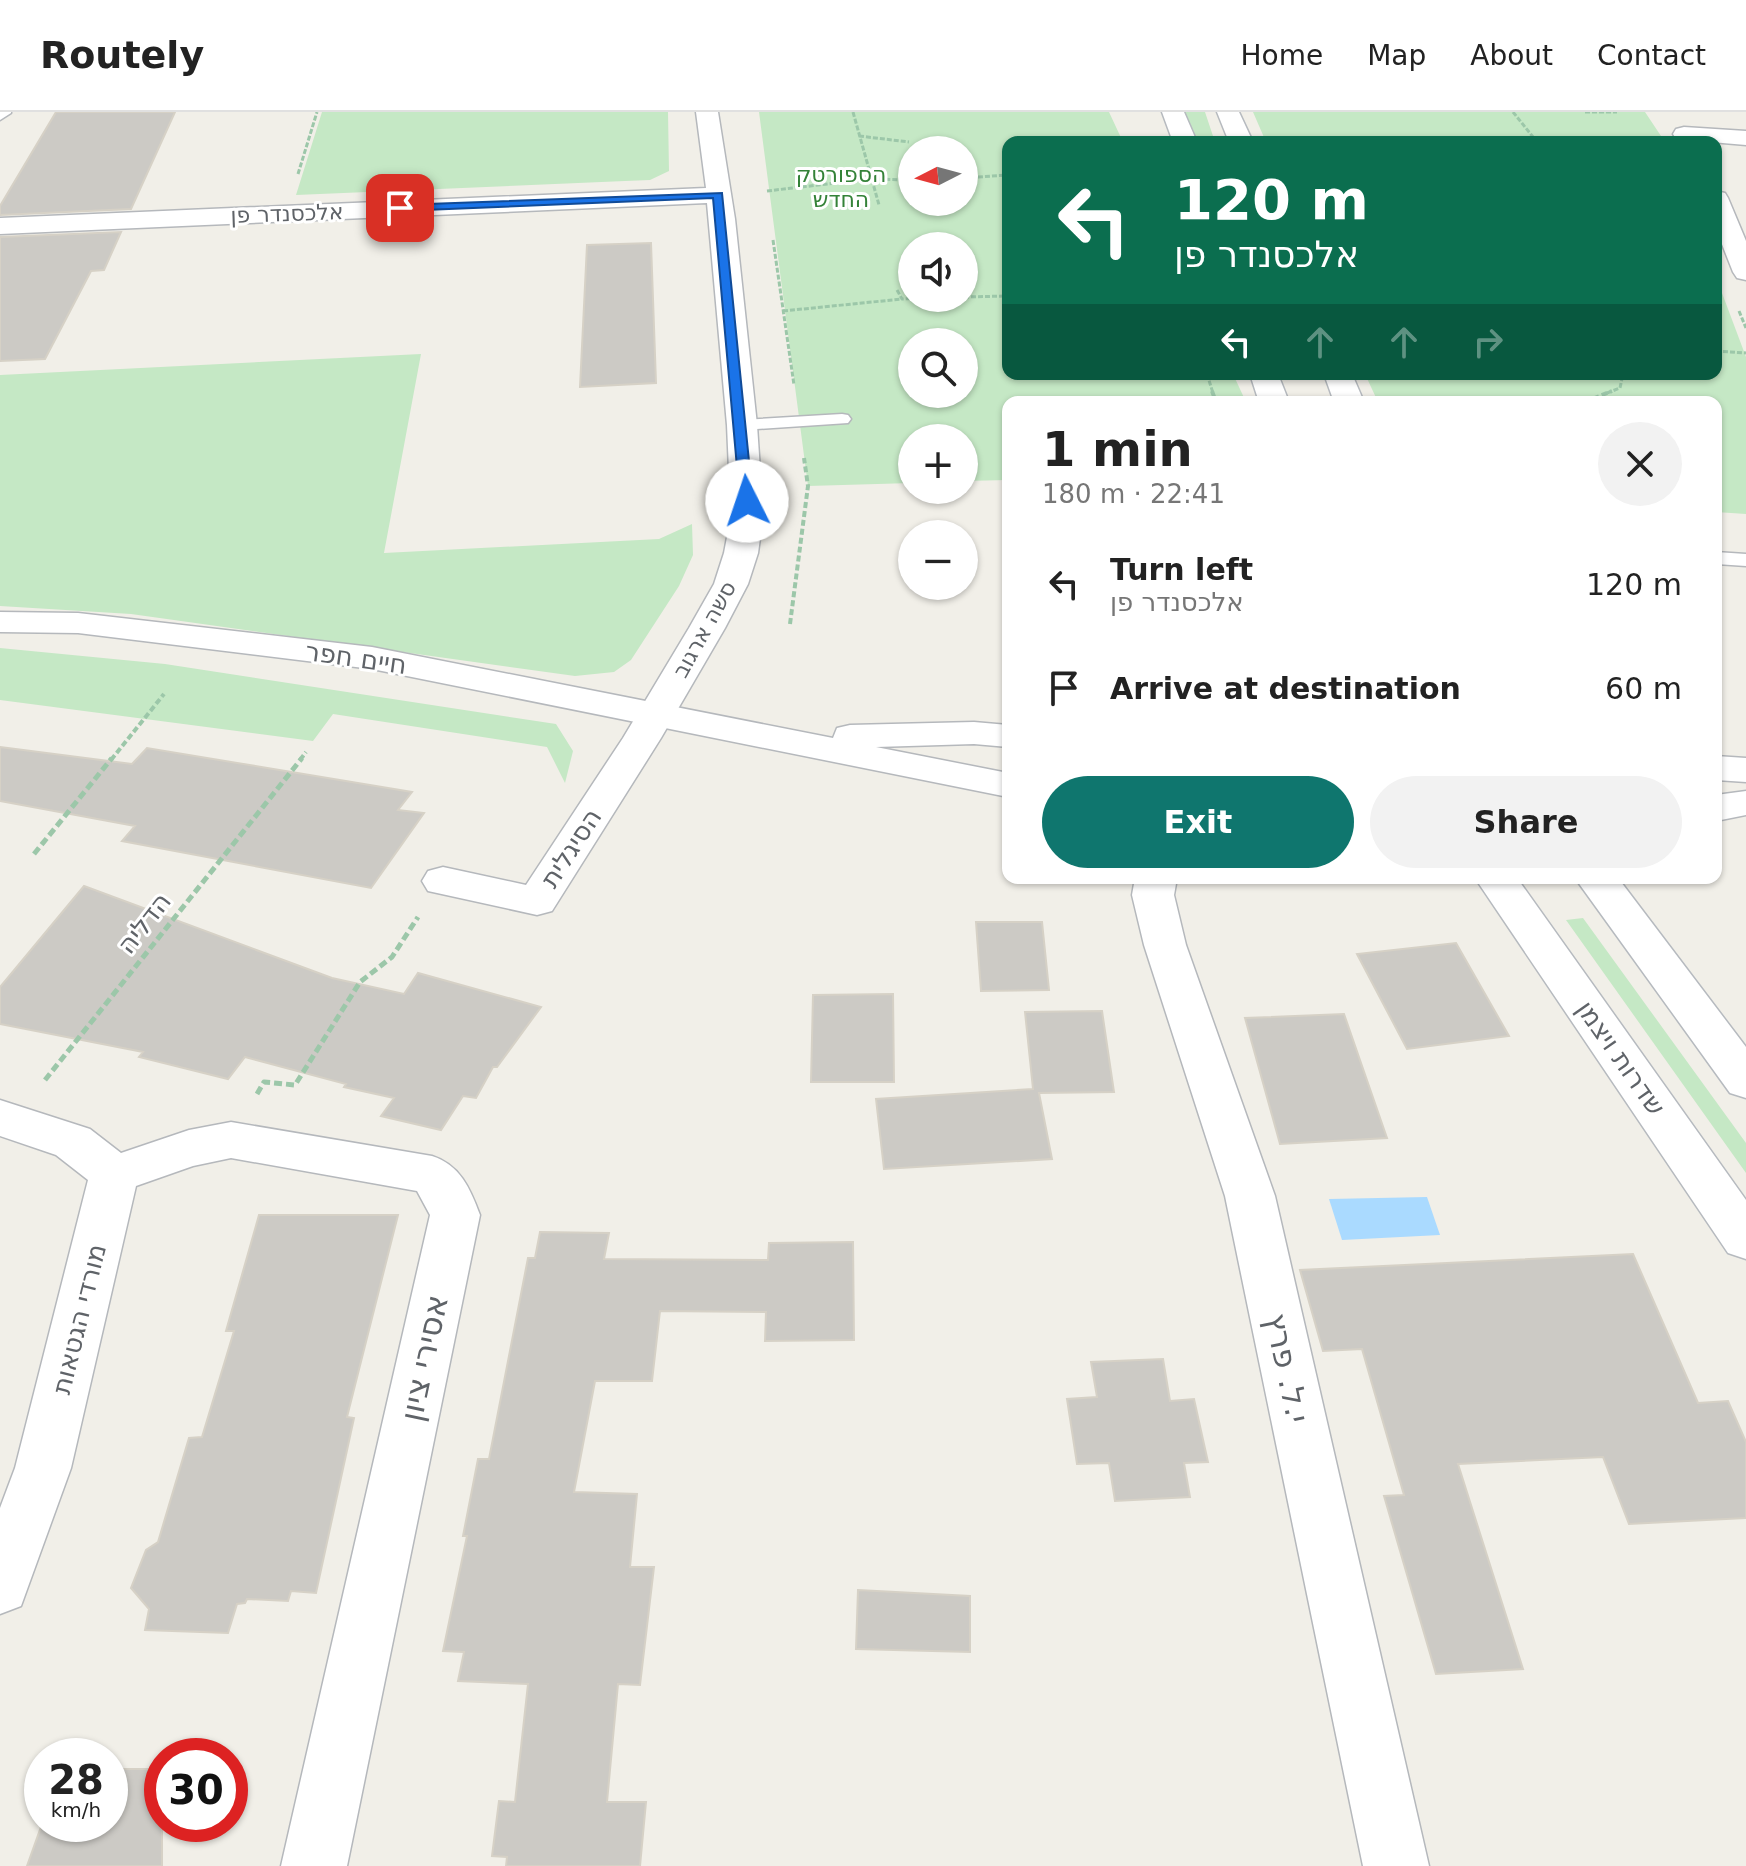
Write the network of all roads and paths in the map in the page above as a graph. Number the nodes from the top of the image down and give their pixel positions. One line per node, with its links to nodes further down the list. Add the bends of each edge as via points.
1 (317, 112): 22 (path)
2 (707, 112): 24 (street, סשה ארגוב)
3 (853, 112): 10 (path)
4 (1173, 112): 11 (street)
5 (1228, 112): 12 (street)
6 (1513, 112): 13 (path)
7 (1585, 112): 8 (path)
8 (1617, 112)
9 (1668, 112): 14 (street)
10 (859, 136): 17 (path); 20 (path)
11 (1183, 136)
12 (1238, 136)
13 (1532, 136)
14 (1685, 136)
15 (1722, 138): 16 (street)
16 (1746, 138)
17 (898, 141)
18 (1002, 175): 19 (path)
19 (978, 177)
20 (870, 179): 21 (path); 23 (path); 25 (path)
21 (898, 180)
22 (295, 183)
23 (767, 191)
24 (718, 195): 27 (street, אלכסנדר פן); 38 (street, סשה ארגוב)
25 (879, 205)
26 (1722, 213): 28 (street)
27 (0, 226)
28 (1746, 272)
29 (1002, 296): 30 (path)
30 (978, 297)
31 (898, 299): 32 (path)
32 (783, 311)
33 (1722, 351): 34 (path)
34 (1746, 353)
35 (1622, 380): 36 (path, via 1620,388)
36 (1600, 396)
37 (842, 419): 38 (lane)
38 (742, 425): 43 (street, סשה ארגוב, via 747,516 741,553 731,584)
39 (1722, 558): 40 (lane)
40 (1746, 560)
41 (0, 622): 43 (street, חיים חפר, via 78,623 372,658)
42 (164, 694): 52 (path)
43 (655, 713): 44 (street, חיים חפר); 53 (street, הסיגלית, via 537,901)
44 (707, 726): 45 (street, חיים חפר, via 860,737); 49 (street, חיים חפר)
45 (1002, 735)
46 (306, 752): 59 (path, הדליה)
47 (1722, 768): 48 (street)
48 (1746, 770)
49 (1002, 784)
50 (1746, 803): 51 (street)
51 (1722, 807)
52 (34, 854)
53 (443, 881)
54 (1155, 884): 65 (street, י.ל. פרץ, via 1165,945 1250,1196)
55 (1500, 884): 62 (street, שדרות ויצמן)
56 (1600, 884): 58 (street)
57 (408, 933): 60 (path, via 392,957 360,982 295,1085 264,1082)
58 (1746, 1081)
59 (7, 1119): 61 (street, via 73,1142)
60 (231, 1140): 61 (street, אסירי ציון, via 189,1148); 64 (street, אסירי ציון, via 432,1175 455,1215)
61 (114, 1174): 63 (street, מורדי הגטאות, via 43,1468)
62 (1746, 1239)
63 (0, 1586)
64 (314, 1866)
65 (1396, 1866)

